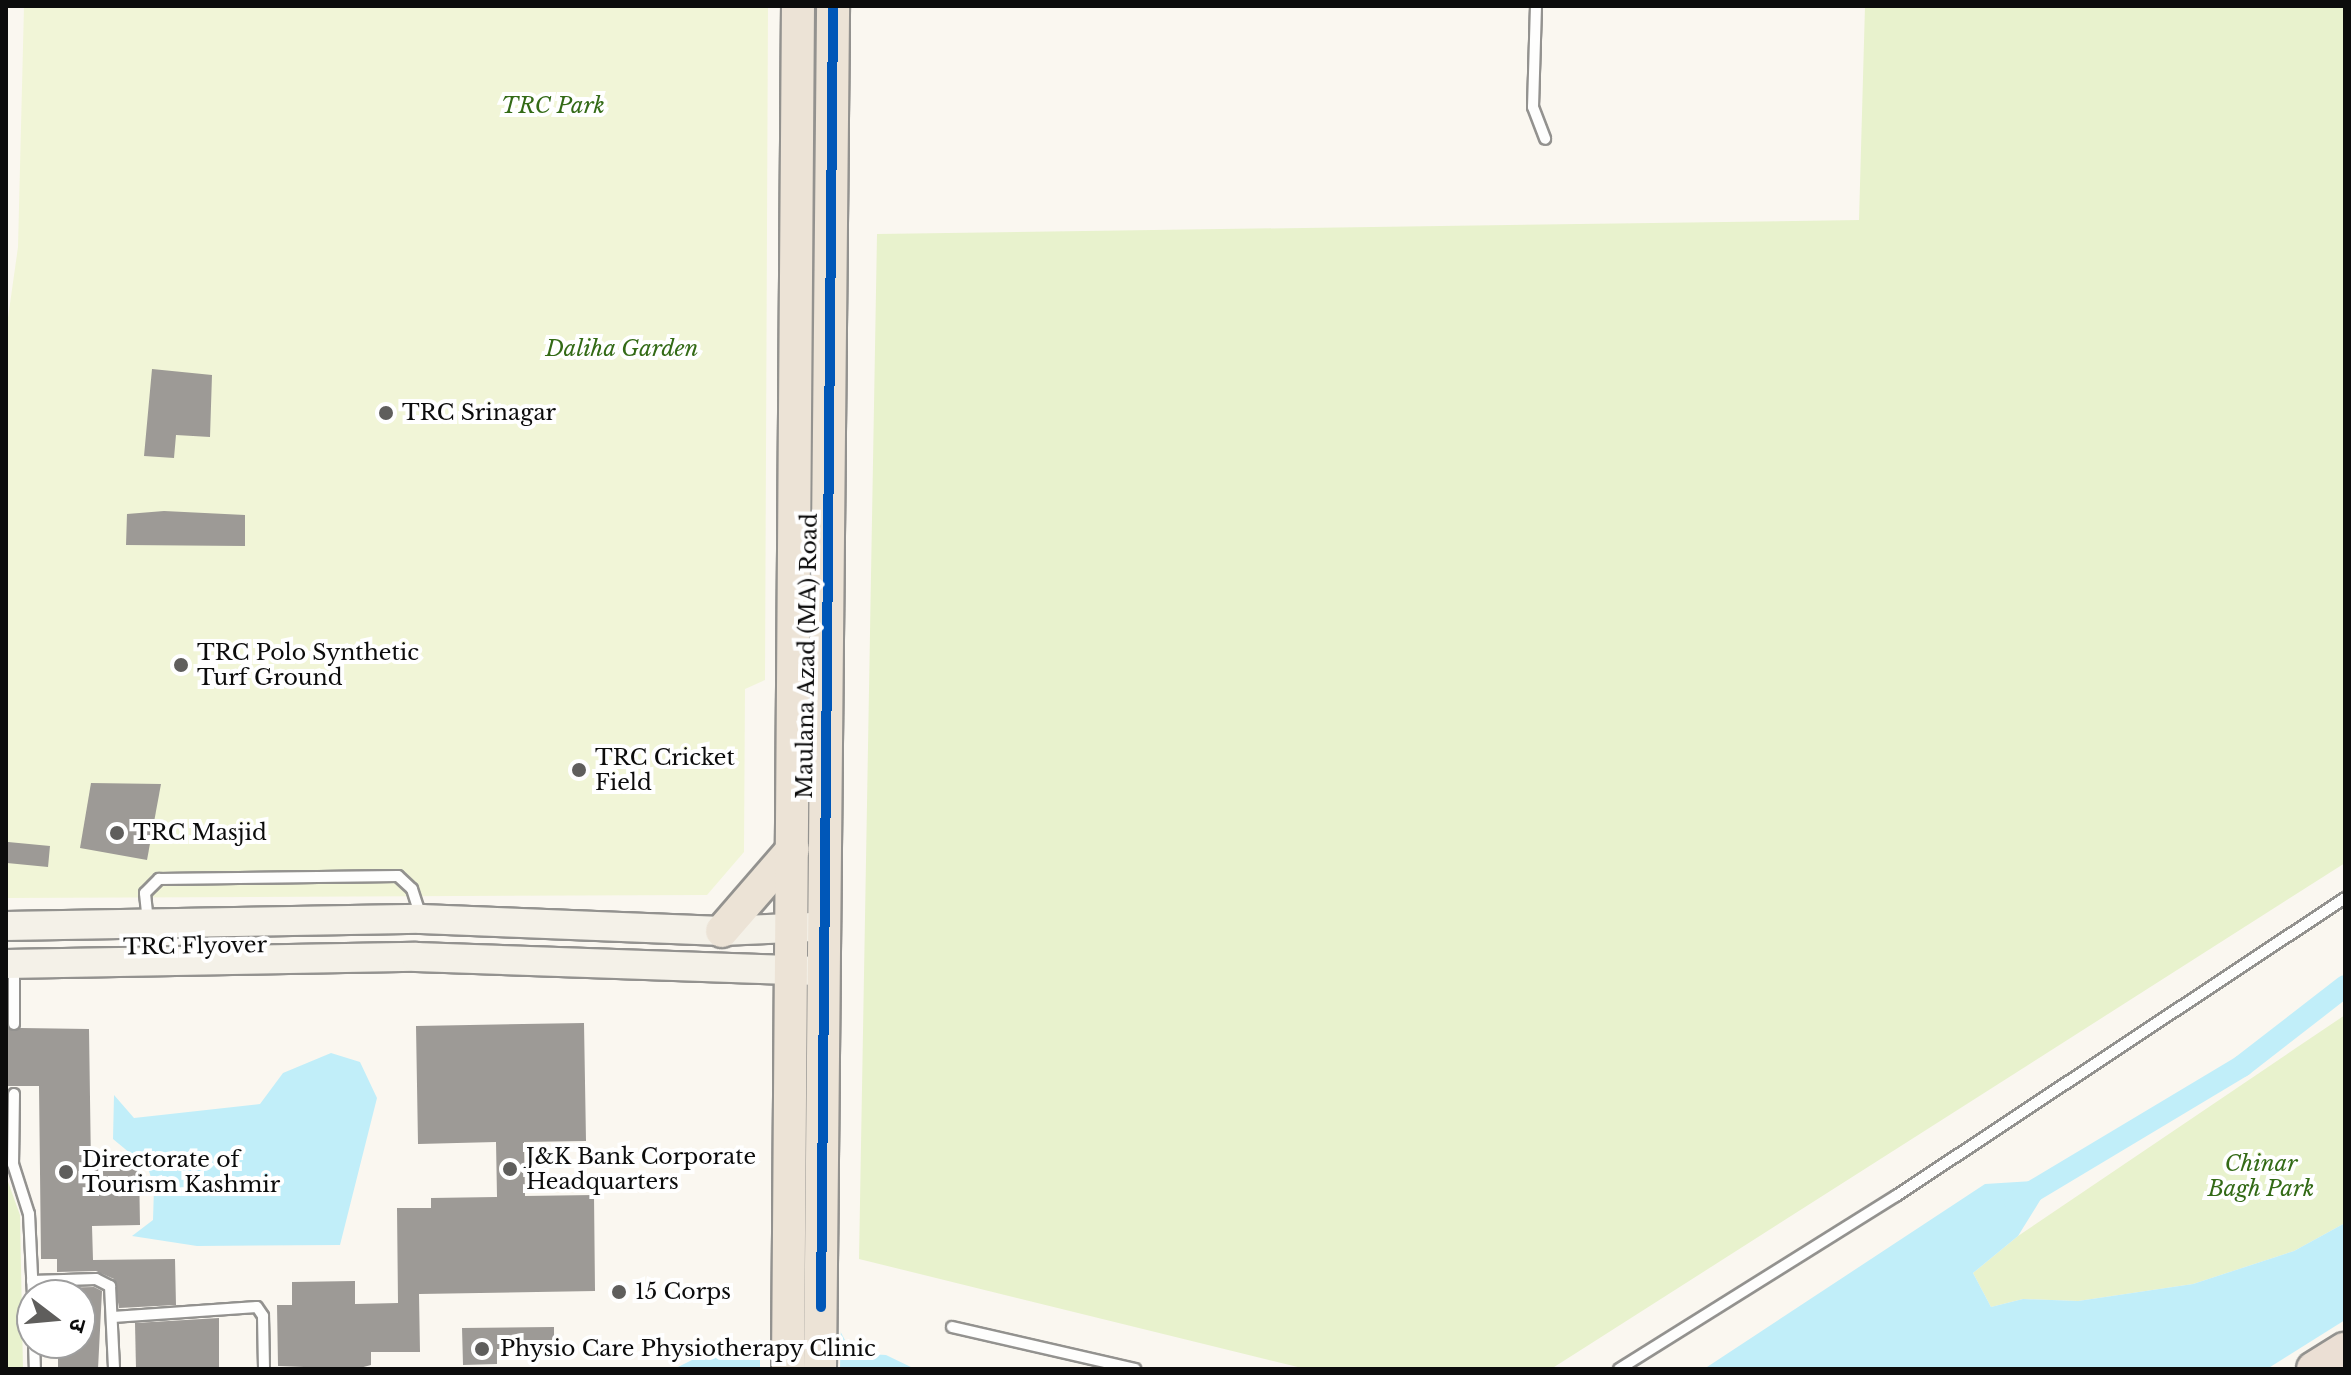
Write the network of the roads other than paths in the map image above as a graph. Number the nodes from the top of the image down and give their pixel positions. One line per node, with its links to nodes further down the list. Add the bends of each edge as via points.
1 (798, 6): 5 (main road, Maulana Azad (MA) Road)
2 (833, 6): 9 (main road, Maulana Azad (MA) Road)
3 (1536, 6): 4 (lane, via 1533,107)
4 (1545, 139)
5 (793, 849): 11 (main road, Maulana Azad (MA) Road); 12 (main road)
6 (2345, 898): 30 (lane, via 1896,1196)
7 (418, 919): 8 (main road); 8 (lane, via 412,889 398,876 174,878 154,880 147,888); 12 (main road); 13 (main road)
8 (148, 924): 10 (main road)
9 (829, 925): 11 (main road); 16 (main road, Maulana Azad (MA) Road)
10 (6, 926)
11 (795, 928): 12 (main road); 16 (main road, Maulana Azad (MA) Road)
12 (722, 931)
13 (372, 941): 14 (main road, TRC Flyover); 15 (main road, TRC Flyover)
14 (416, 957): 15 (main road); 16 (main road)
15 (9, 959): 17 (lane)
16 (809, 972): 27 (main road, Maulana Azad (MA) Road); 28 (main road, Maulana Azad (MA) Road)
17 (10, 1008): 18 (lane)
18 (14, 1024)
19 (14, 1094): 20 (lane, via 13,1164 29,1214)
20 (32, 1279)
21 (96, 1281): 22 (lane, via 104,1281)
22 (113, 1317): 25 (lane); 26 (lane, via 257,1307 263,1316)
23 (952, 1327): 29 (lane)
24 (2345, 1350): 31 (highway)
25 (114, 1369)
26 (264, 1369)
27 (788, 1369)
28 (820, 1369)
29 (1135, 1369)
30 (1619, 1369)
31 (2314, 1369)

